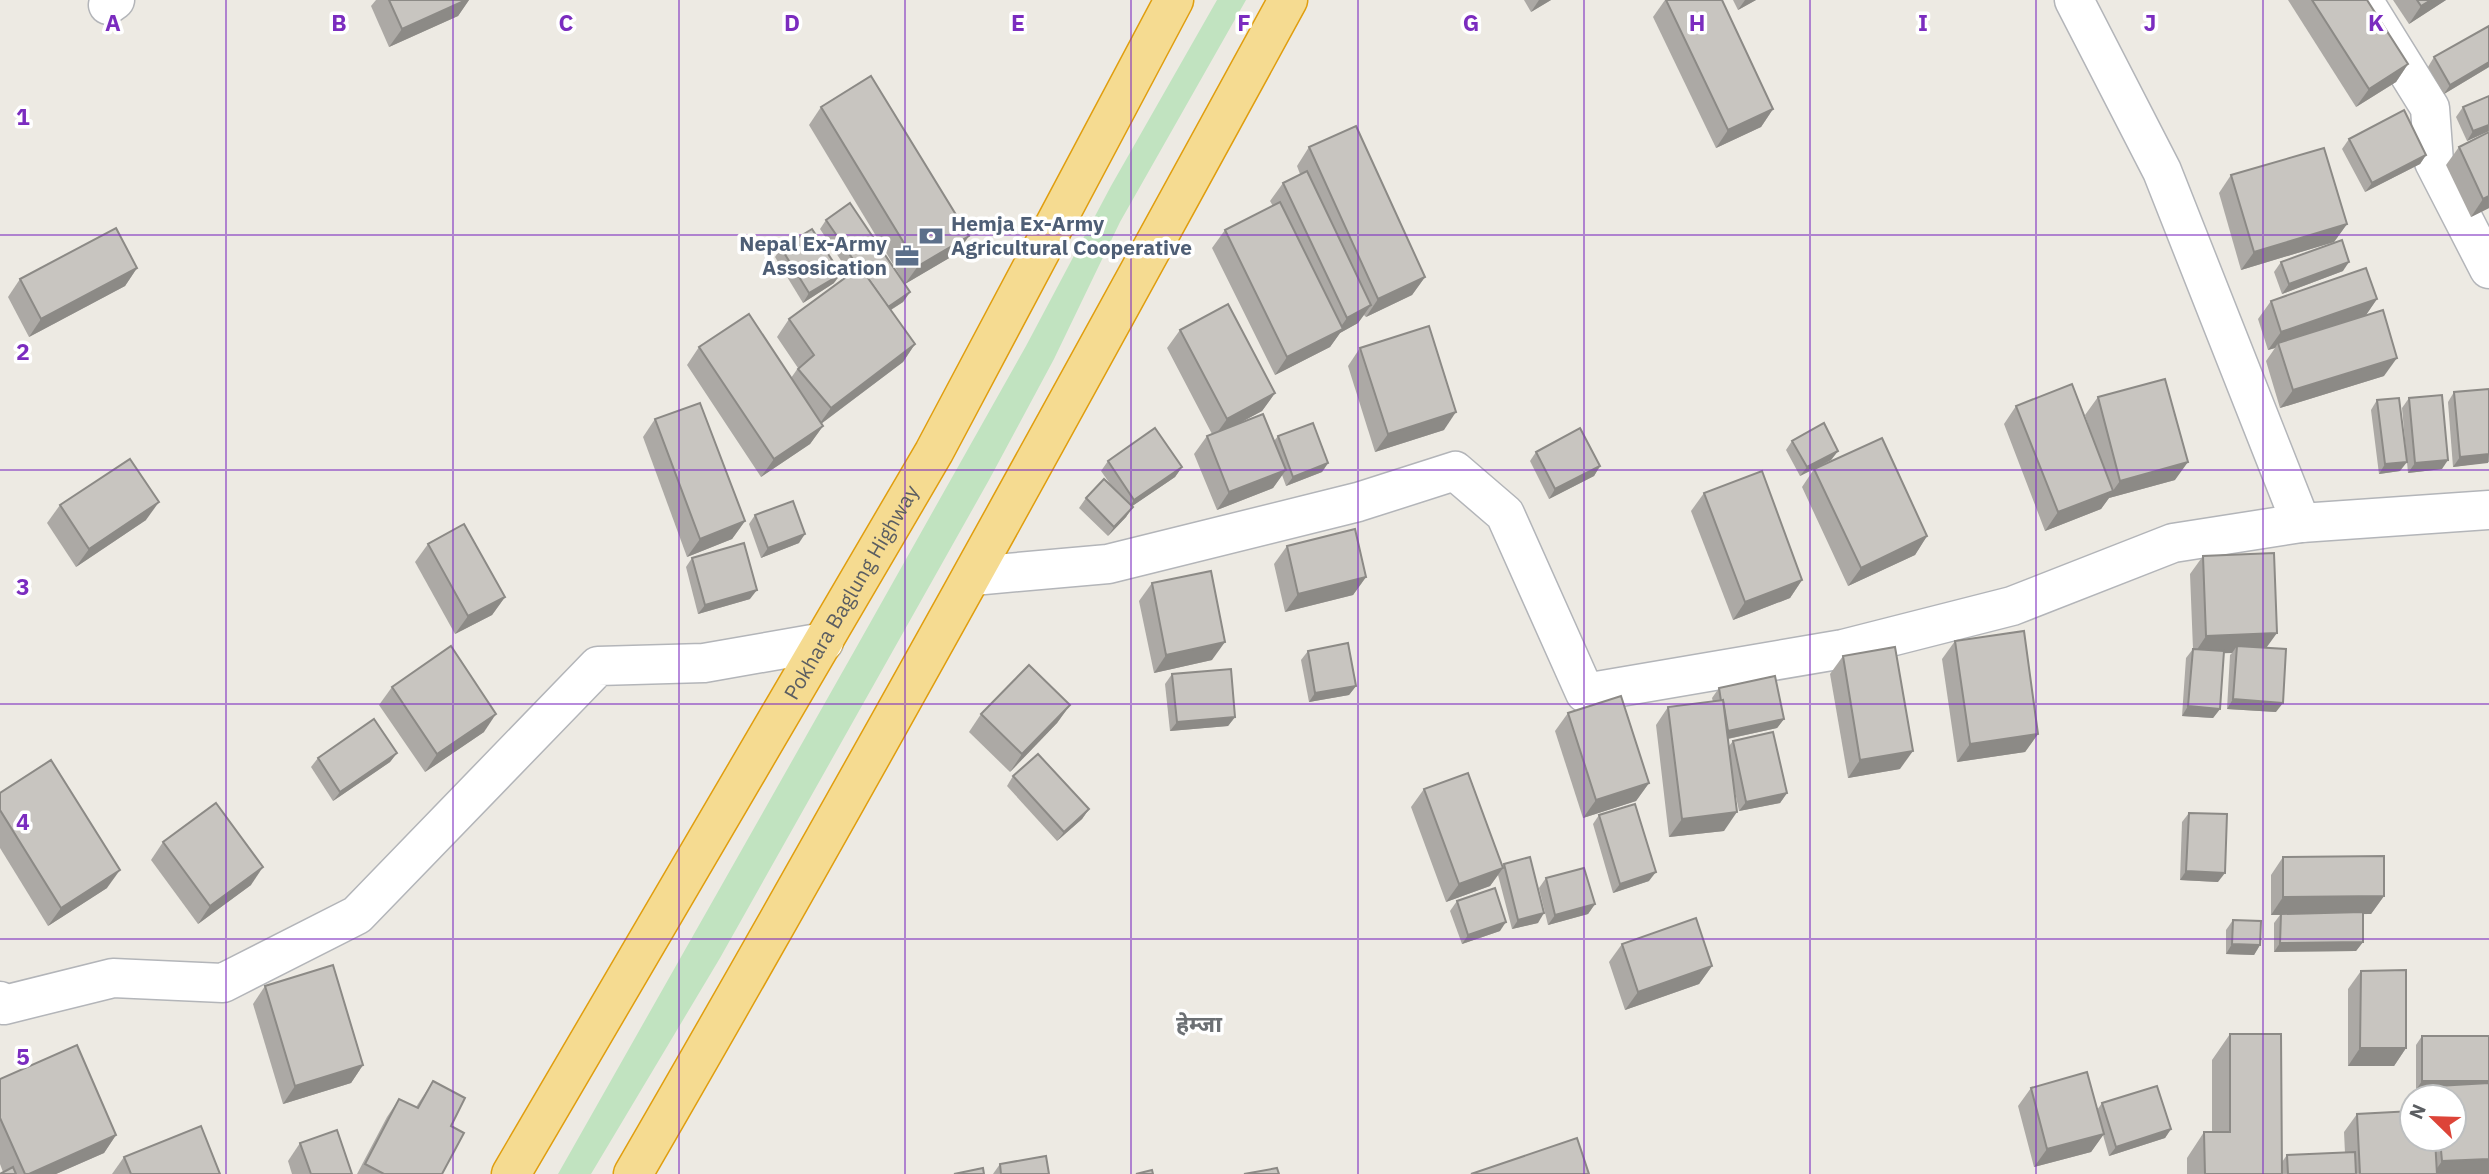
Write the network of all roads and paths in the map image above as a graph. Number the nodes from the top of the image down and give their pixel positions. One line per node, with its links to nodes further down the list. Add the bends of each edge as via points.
1 (1174, 0): 9 (highway, Pokhara Baglung Highway, via 934,452)
2 (1288, 0): 8 (highway)
3 (2074, 0): 7 (street, via 2162,171)
4 (2363, 0): 5 (street, via 2430,108 2434,162)
5 (2489, 269)
6 (2487, 501): 7 (street)
7 (2301, 523): 8 (street, via 2173,543 2012,606 1843,649 1585,693 1505,514 1455,471 1358,502 1108,564)
8 (972, 576): 12 (highway)
9 (824, 642): 10 (street, via 704,663 598,666 357,915 223,983 113,978); 11 (highway, Pokhara Baglung Highway)
10 (1, 1004)
11 (511, 1174)
12 (633, 1174)

